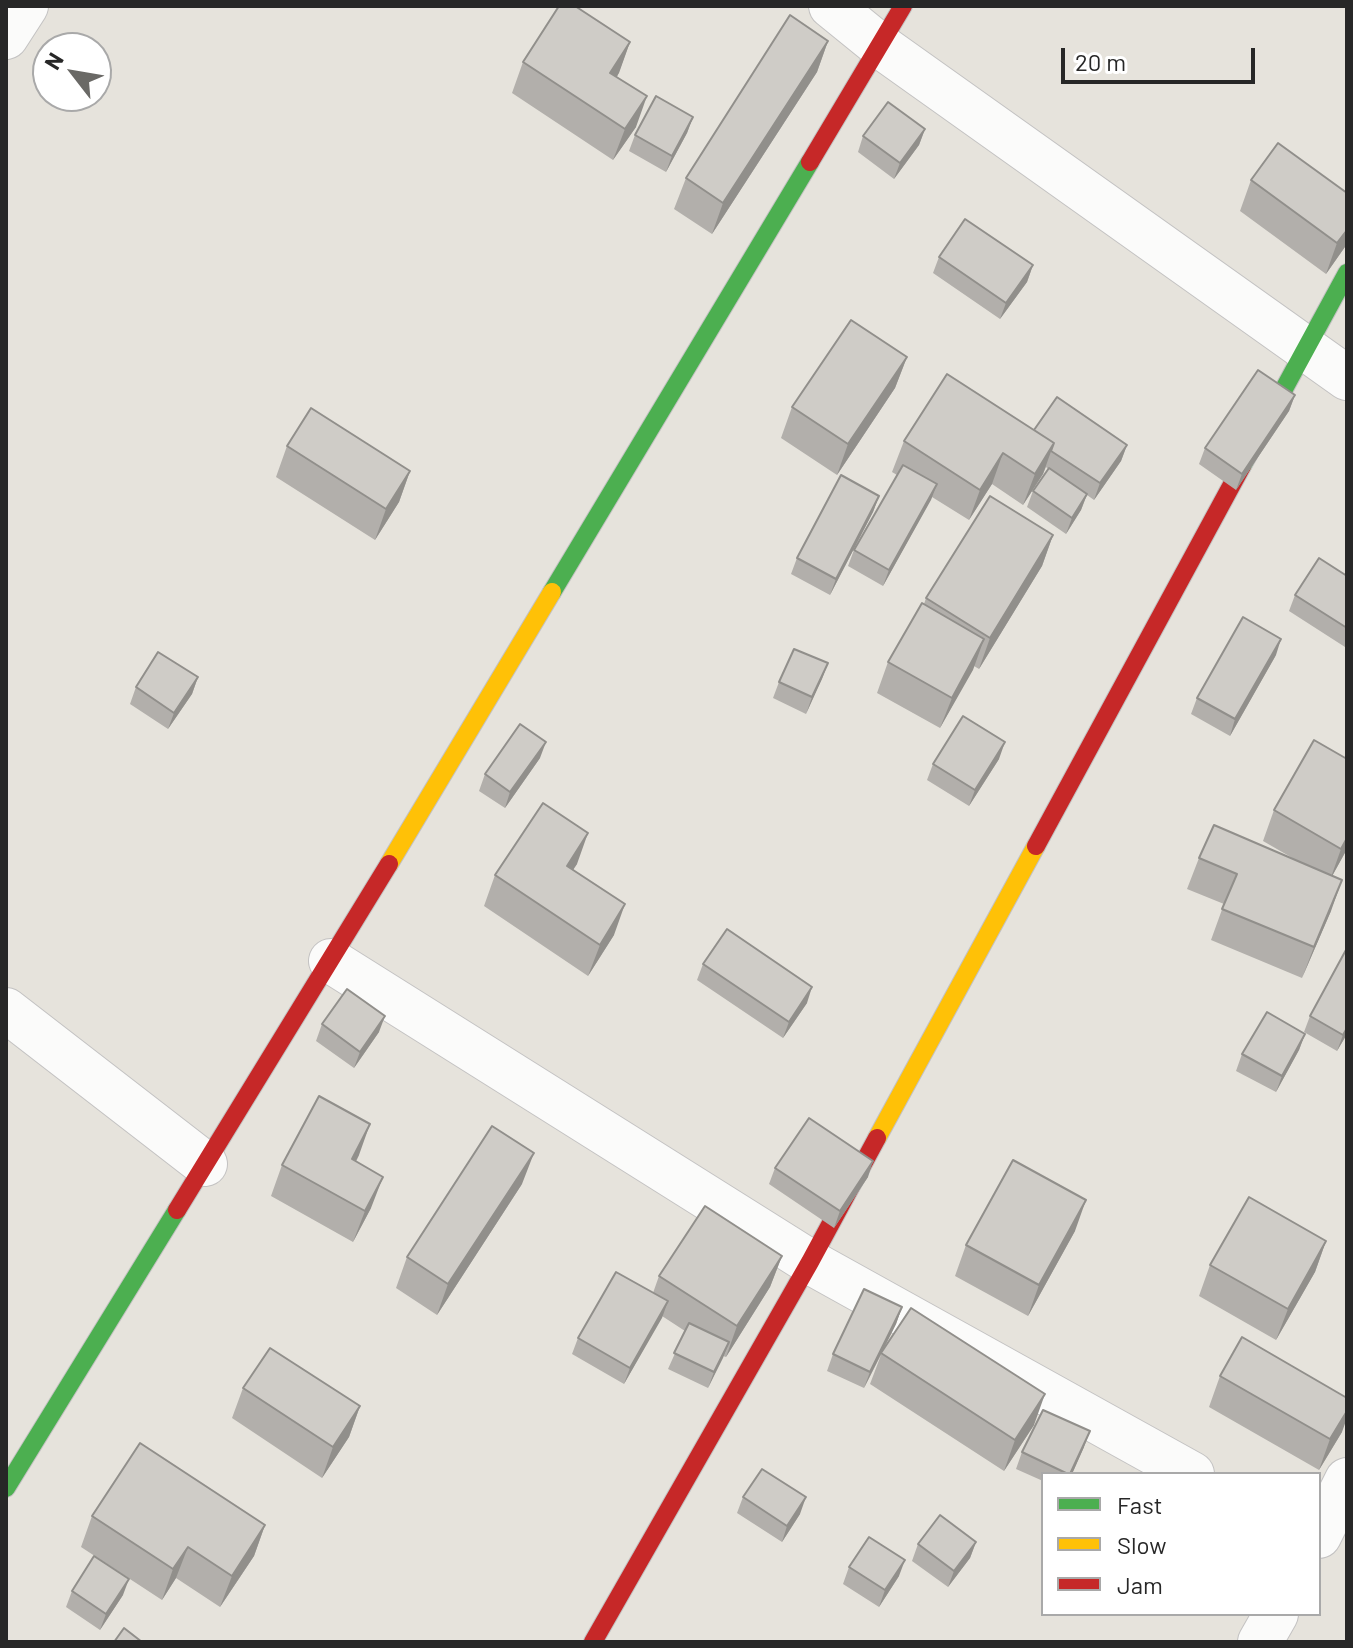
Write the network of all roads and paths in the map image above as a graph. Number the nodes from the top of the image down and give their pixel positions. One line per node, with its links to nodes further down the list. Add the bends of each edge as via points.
1 (26, 6): 4 (street)
2 (831, 6): 5 (street)
3 (903, 6): 5 (street)
4 (6, 37)
5 (879, 45): 7 (street); 9 (street)
6 (1347, 273): 7 (street)
7 (1306, 346): 8 (street); 12 (street)
8 (1347, 378)
9 (331, 961): 11 (street); 12 (street)
10 (6, 1010): 11 (street)
11 (205, 1164): 15 (street)
12 (810, 1262): 13 (street); 20 (street)
13 (1188, 1472)
14 (1347, 1480): 16 (street)
15 (6, 1488)
16 (1321, 1532)
17 (1321, 1546): 18 (street)
18 (1347, 1559)
19 (1275, 1616): 21 (street)
20 (593, 1642)
21 (1260, 1642)

